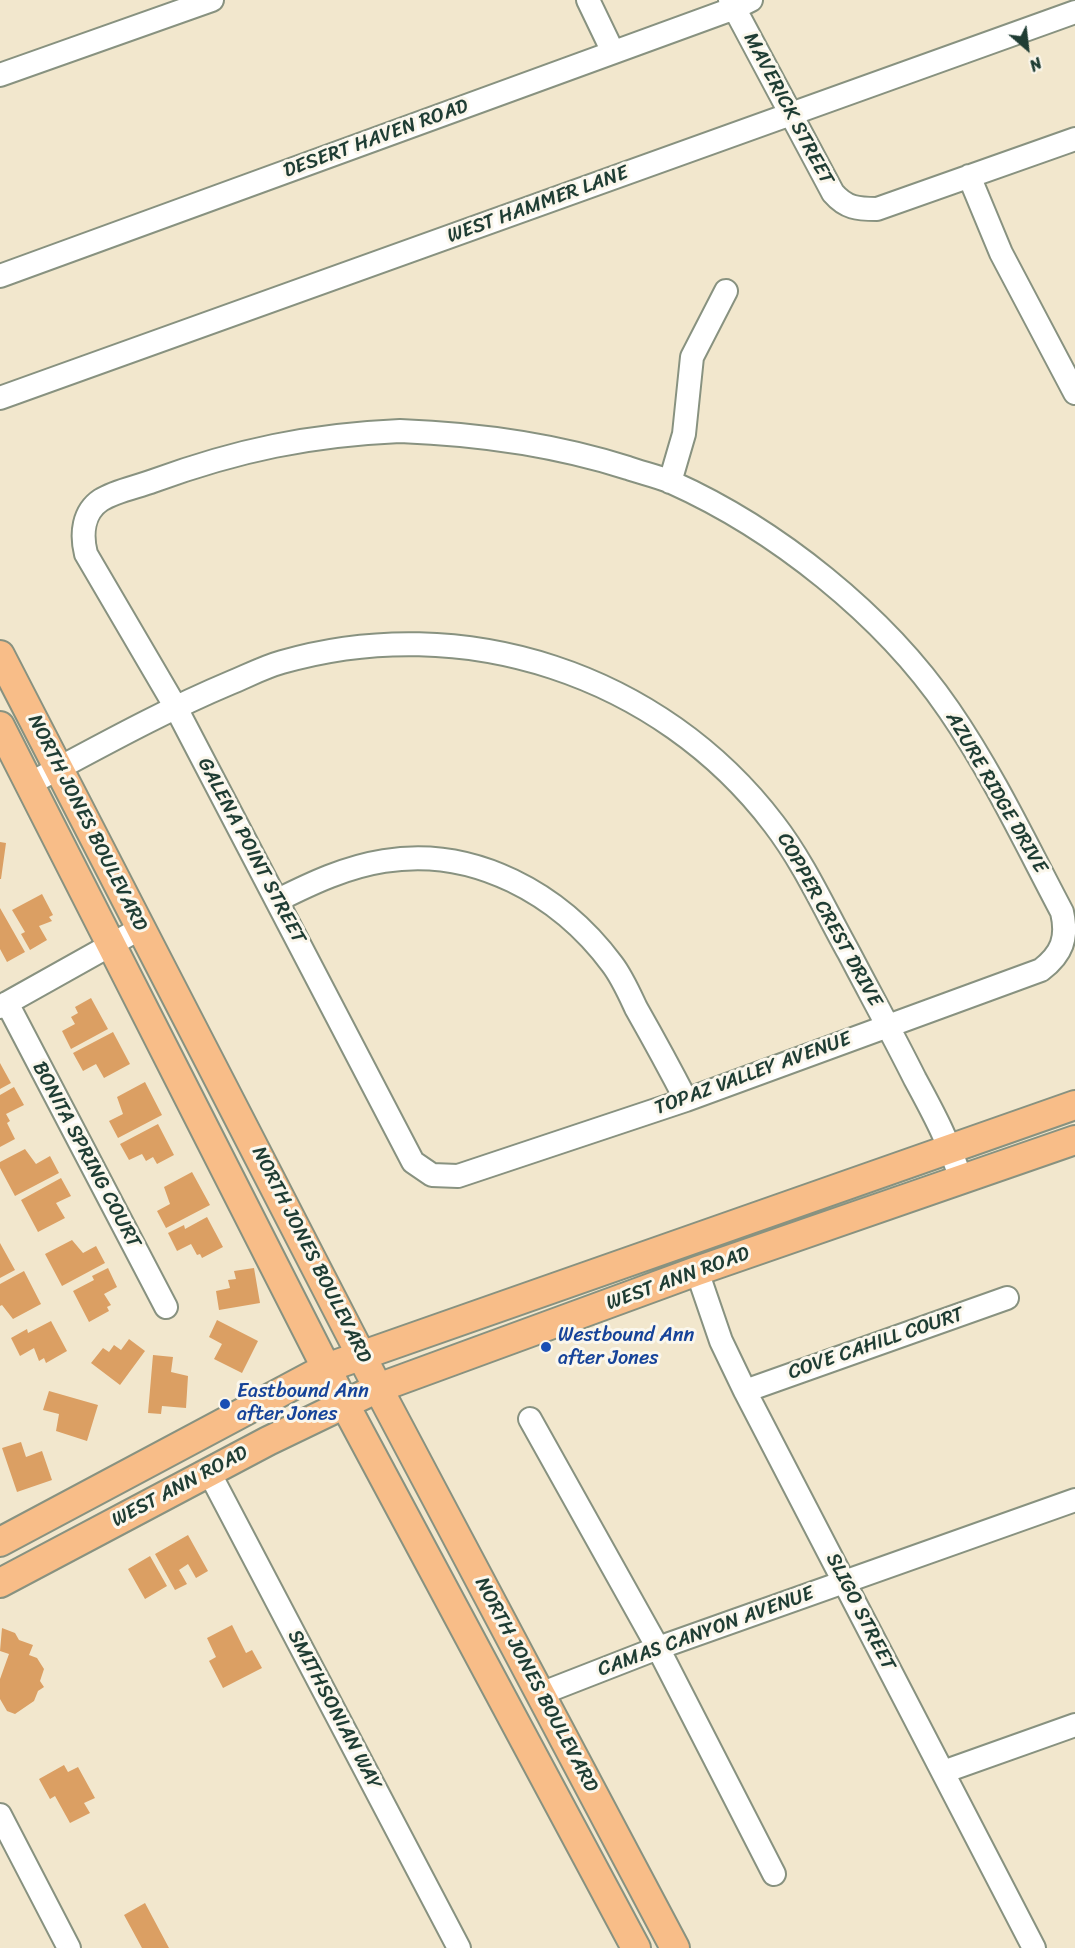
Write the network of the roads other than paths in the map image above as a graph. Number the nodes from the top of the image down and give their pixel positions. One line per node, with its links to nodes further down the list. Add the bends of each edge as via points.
1 (212, 0): 6 (street)
2 (588, 0): 5 (street)
3 (739, 3): 5 (street, DESERT HAVEN ROAD); 7 (street, MAVERICK STREET)
4 (1075, 12): 7 (street, WEST HAMMER LANE)
5 (613, 52): 10 (street, DESERT HAVEN ROAD)
6 (0, 75)
7 (792, 114): 9 (street, MAVERICK STREET, via 833,193 855,209 877,209); 14 (street, WEST HAMMER LANE)
8 (1075, 139): 9 (street)
9 (969, 176): 12 (street, via 1001,253)
10 (0, 276)
11 (726, 291): 15 (street, via 692,357 684,434)
12 (1065, 351): 13 (street)
13 (1075, 393)
14 (0, 398)
15 (670, 482): 16 (street, AZURE RIDGE DRIVE, via 592,457 515,440 400,431 342,434 273,444 206,462 100,500); 25 (street, AZURE RIDGE DRIVE, via 788,550 848,598 897,645 948,709 986,767 1062,912 1066,930)
16 (85, 520): 18 (street, GALENA POINT STREET, via 82,537 86,554)
17 (0, 655): 20 (main road, NORTH JONES BOULEVARD)
18 (175, 706): 20 (street, COPPER CREST DRIVE); 22 (street, GALENA POINT STREET); 27 (street, COPPER CREST DRIVE, via 280,663 358,646 421,643 499,651 596,682 645,707 721,764 773,823 796,855)
19 (0, 726): 21 (main road, NORTH JONES BOULEVARD)
20 (60, 768): 21 (street, COPPER CREST DRIVE); 23 (main road, NORTH JONES BOULEVARD)
21 (31, 783): 24 (main road, NORTH JONES BOULEVARD)
22 (278, 900): 28 (street, via 324,877 384,861 417,859 462,863 536,891 566,913 613,965); 32 (street, GALENA POINT STREET, via 413,1162)
23 (141, 928): 24 (street); 38 (main road, NORTH JONES BOULEVARD)
24 (110, 945): 26 (street); 39 (main road, NORTH JONES BOULEVARD)
25 (1063, 946): 27 (street, TOPAZ VALLEY AVENUE, via 1041,970)
26 (3, 1005): 37 (street, BONITA SPRING COURT)
27 (888, 1025): 28 (street, TOPAZ VALLEY AVENUE); 31 (street, COPPER CREST DRIVE)
28 (686, 1100): 32 (street, TOPAZ VALLEY AVENUE, via 458,1176)
29 (1075, 1105): 31 (main road, WEST ANN ROAD)
30 (1075, 1140): 33 (main road, WEST ANN ROAD)
31 (951, 1148): 33 (street, COPPER CREST DRIVE); 34 (main road, WEST ANN ROAD)
32 (432, 1174)
33 (961, 1180): 35 (main road, WEST ANN ROAD)
34 (779, 1208): 35 (main road, via 729,1245 702,1257); 38 (main road, WEST ANN ROAD)
35 (697, 1271): 40 (main road, WEST ANN ROAD); 41 (street, SLIGO STREET, via 721,1341)
36 (1007, 1298): 41 (street, COVE CAHILL COURT)
37 (166, 1307)
38 (362, 1354): 39 (main road, WEST ANN ROAD); 40 (main road, NORTH JONES BOULEVARD)
39 (326, 1368): 42 (main road, NORTH JONES BOULEVARD); 46 (main road, WEST ANN ROAD)
40 (378, 1388): 42 (main road, WEST ANN ROAD); 50 (main road, NORTH JONES BOULEVARD)
41 (745, 1391): 47 (street, SLIGO STREET)
42 (344, 1403): 44 (main road, WEST ANN ROAD); 57 (main road, NORTH JONES BOULEVARD)
43 (530, 1419): 49 (street)
44 (209, 1472): 48 (main road, WEST ANN ROAD); 56 (street, SMITHSONIAN WAY)
45 (1075, 1500): 47 (street, CAMAS CANYON AVENUE)
46 (0, 1542)
47 (844, 1581): 49 (street, CAMAS CANYON AVENUE); 52 (street, SLIGO STREET)
48 (0, 1584)
49 (658, 1648): 50 (street, CAMAS CANYON AVENUE); 54 (street)
50 (540, 1694): 58 (main road, NORTH JONES BOULEVARD)
51 (1075, 1725): 52 (street)
52 (943, 1772): 59 (street, SLIGO STREET)
53 (0, 1815): 55 (street)
54 (774, 1874)
55 (69, 1948)
56 (459, 1948)
57 (636, 1948)
58 (675, 1948)
59 (1034, 1948)

